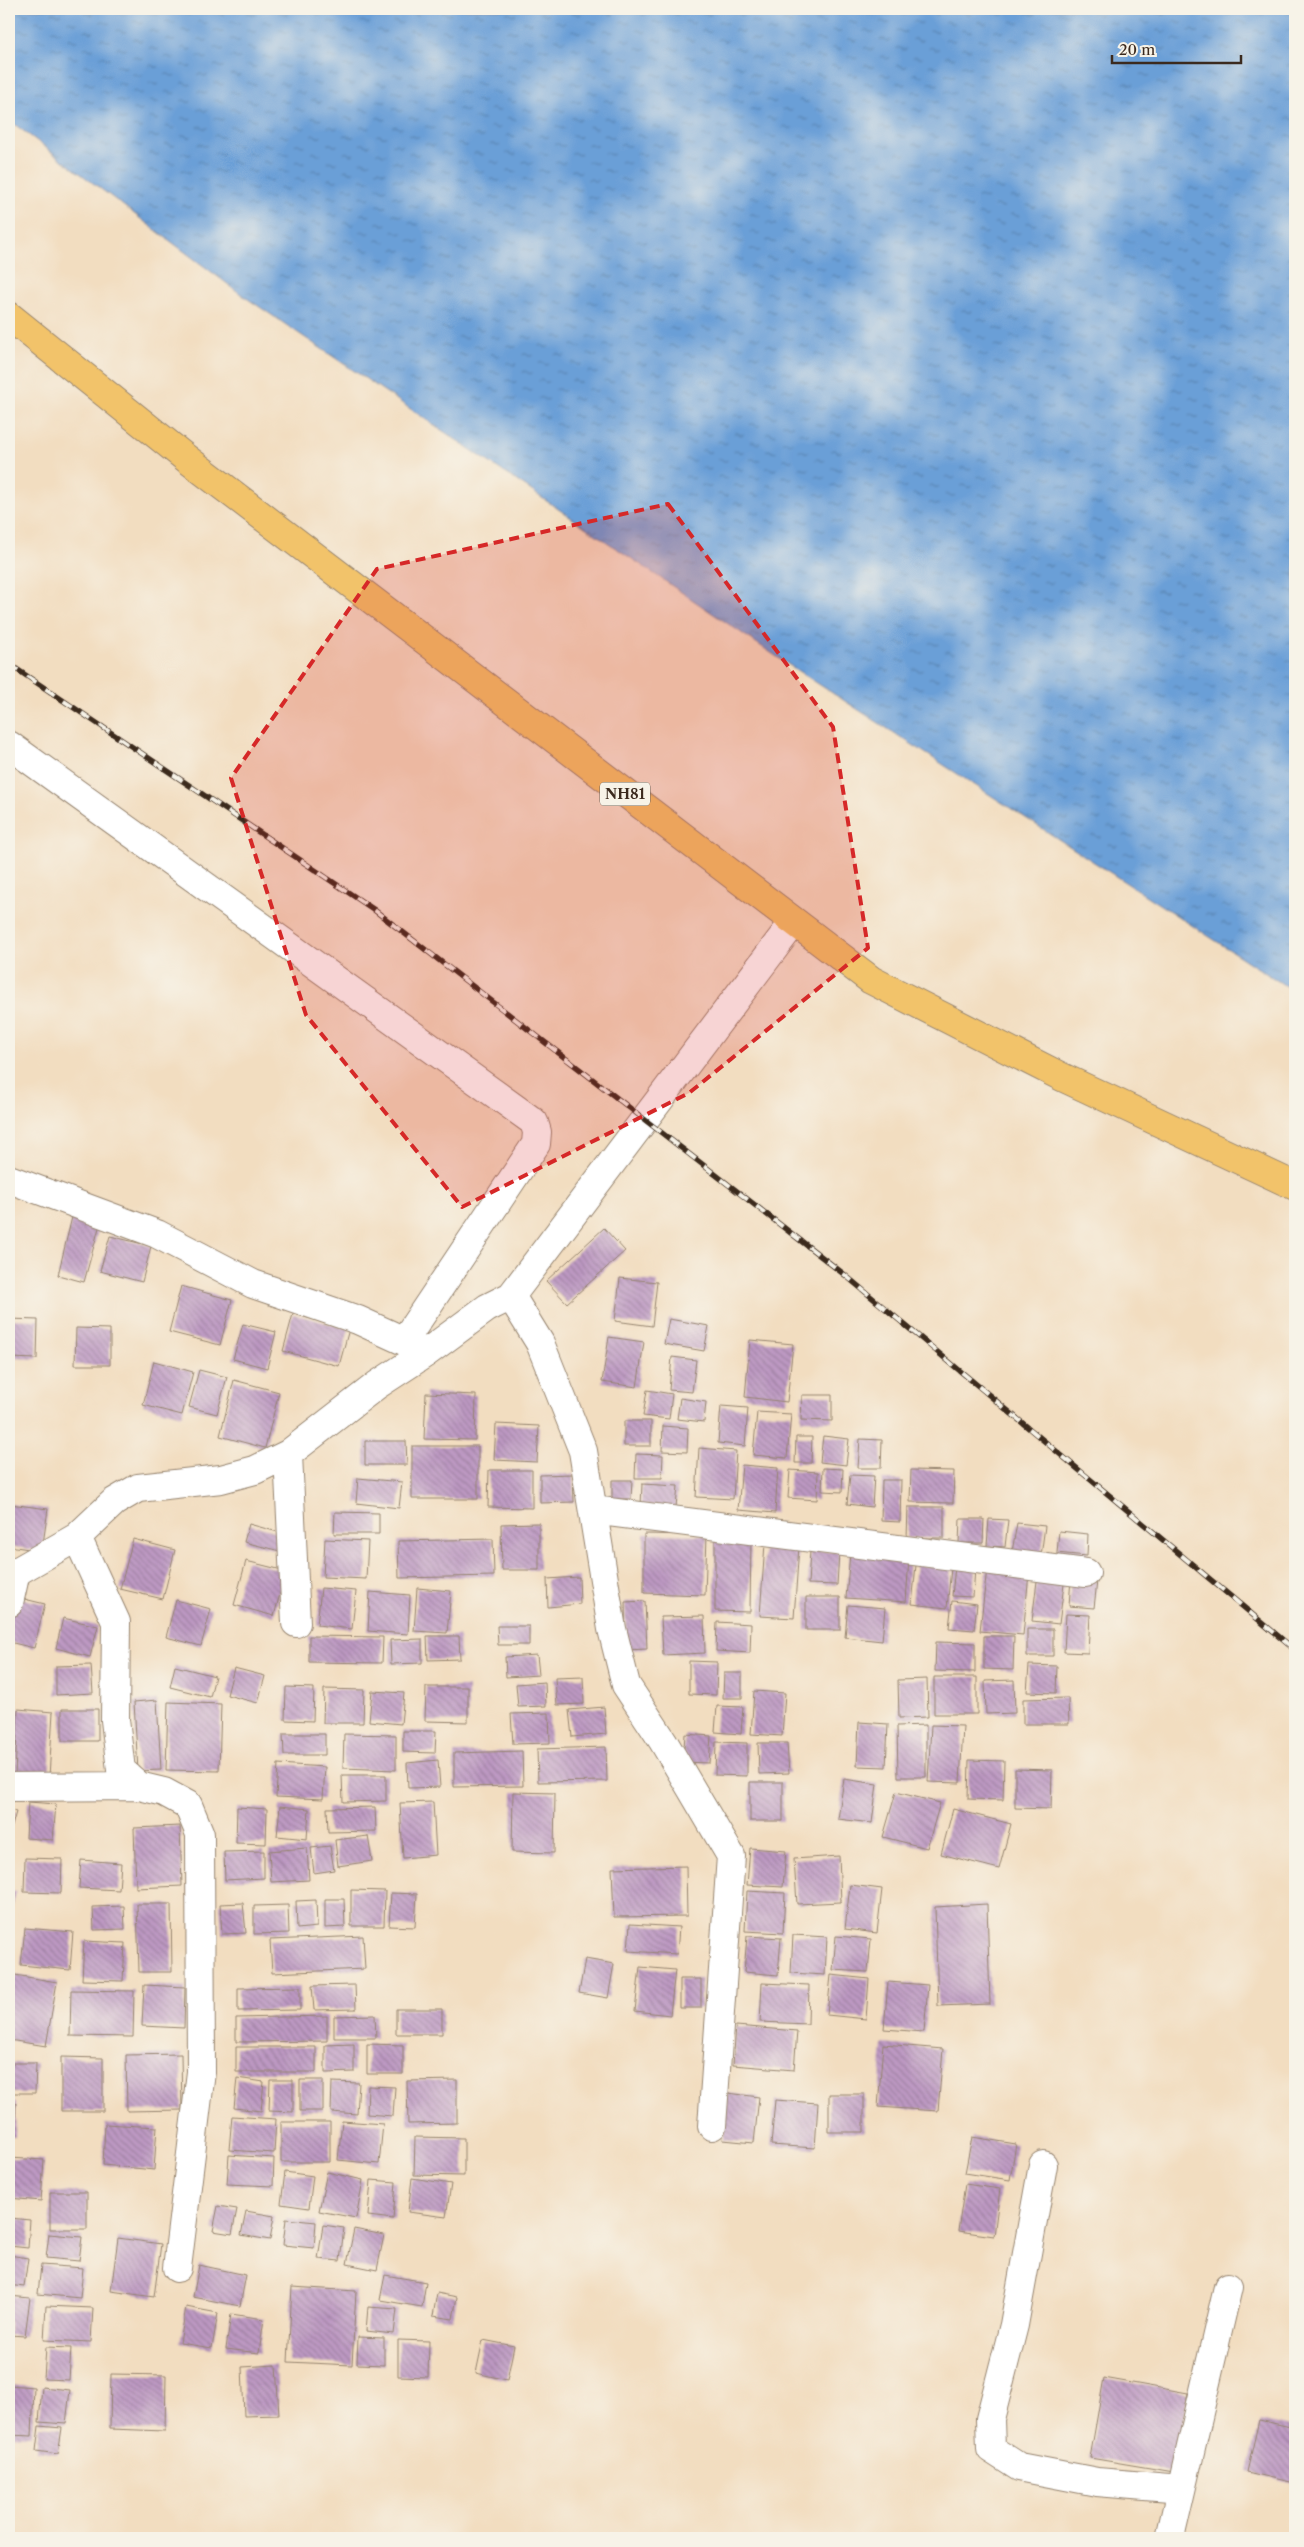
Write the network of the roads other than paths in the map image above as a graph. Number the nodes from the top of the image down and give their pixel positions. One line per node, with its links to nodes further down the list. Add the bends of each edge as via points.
1 (9, 316): 3 (highway, NH81, via 194,465)
2 (9, 746): 7 (street, via 534,1122 536,1144)
3 (794, 922): 5 (highway, NH81, via 871,980 1062,1077); 6 (street)
4 (9, 1179): 7 (street, via 156,1234 253,1284 358,1320)
5 (1295, 1186)
6 (510, 1296): 7 (street); 9 (street, via 540,1344 584,1451)
7 (415, 1347): 8 (street, via 377,1385)
8 (288, 1454): 10 (street, via 255,1470 221,1479 138,1488 114,1502); 13 (street)
9 (593, 1510): 11 (street); 16 (street, via 612,1629 626,1685 731,1856)
10 (77, 1537): 12 (street, via 16,1572); 14 (street, via 116,1622 115,1720 122,1770)
11 (1086, 1572)
12 (9, 1603)
13 (296, 1623)
14 (139, 1786): 15 (street); 18 (street, via 164,1792 188,1805 200,1834 201,2072)
15 (9, 1787)
16 (712, 2126)
17 (1043, 2165): 20 (street, via 1014,2325 990,2418 991,2449 1020,2467 1097,2482)
18 (177, 2268)
19 (1228, 2287): 20 (street)
20 (1181, 2490): 21 (street)
21 (1170, 2538)

